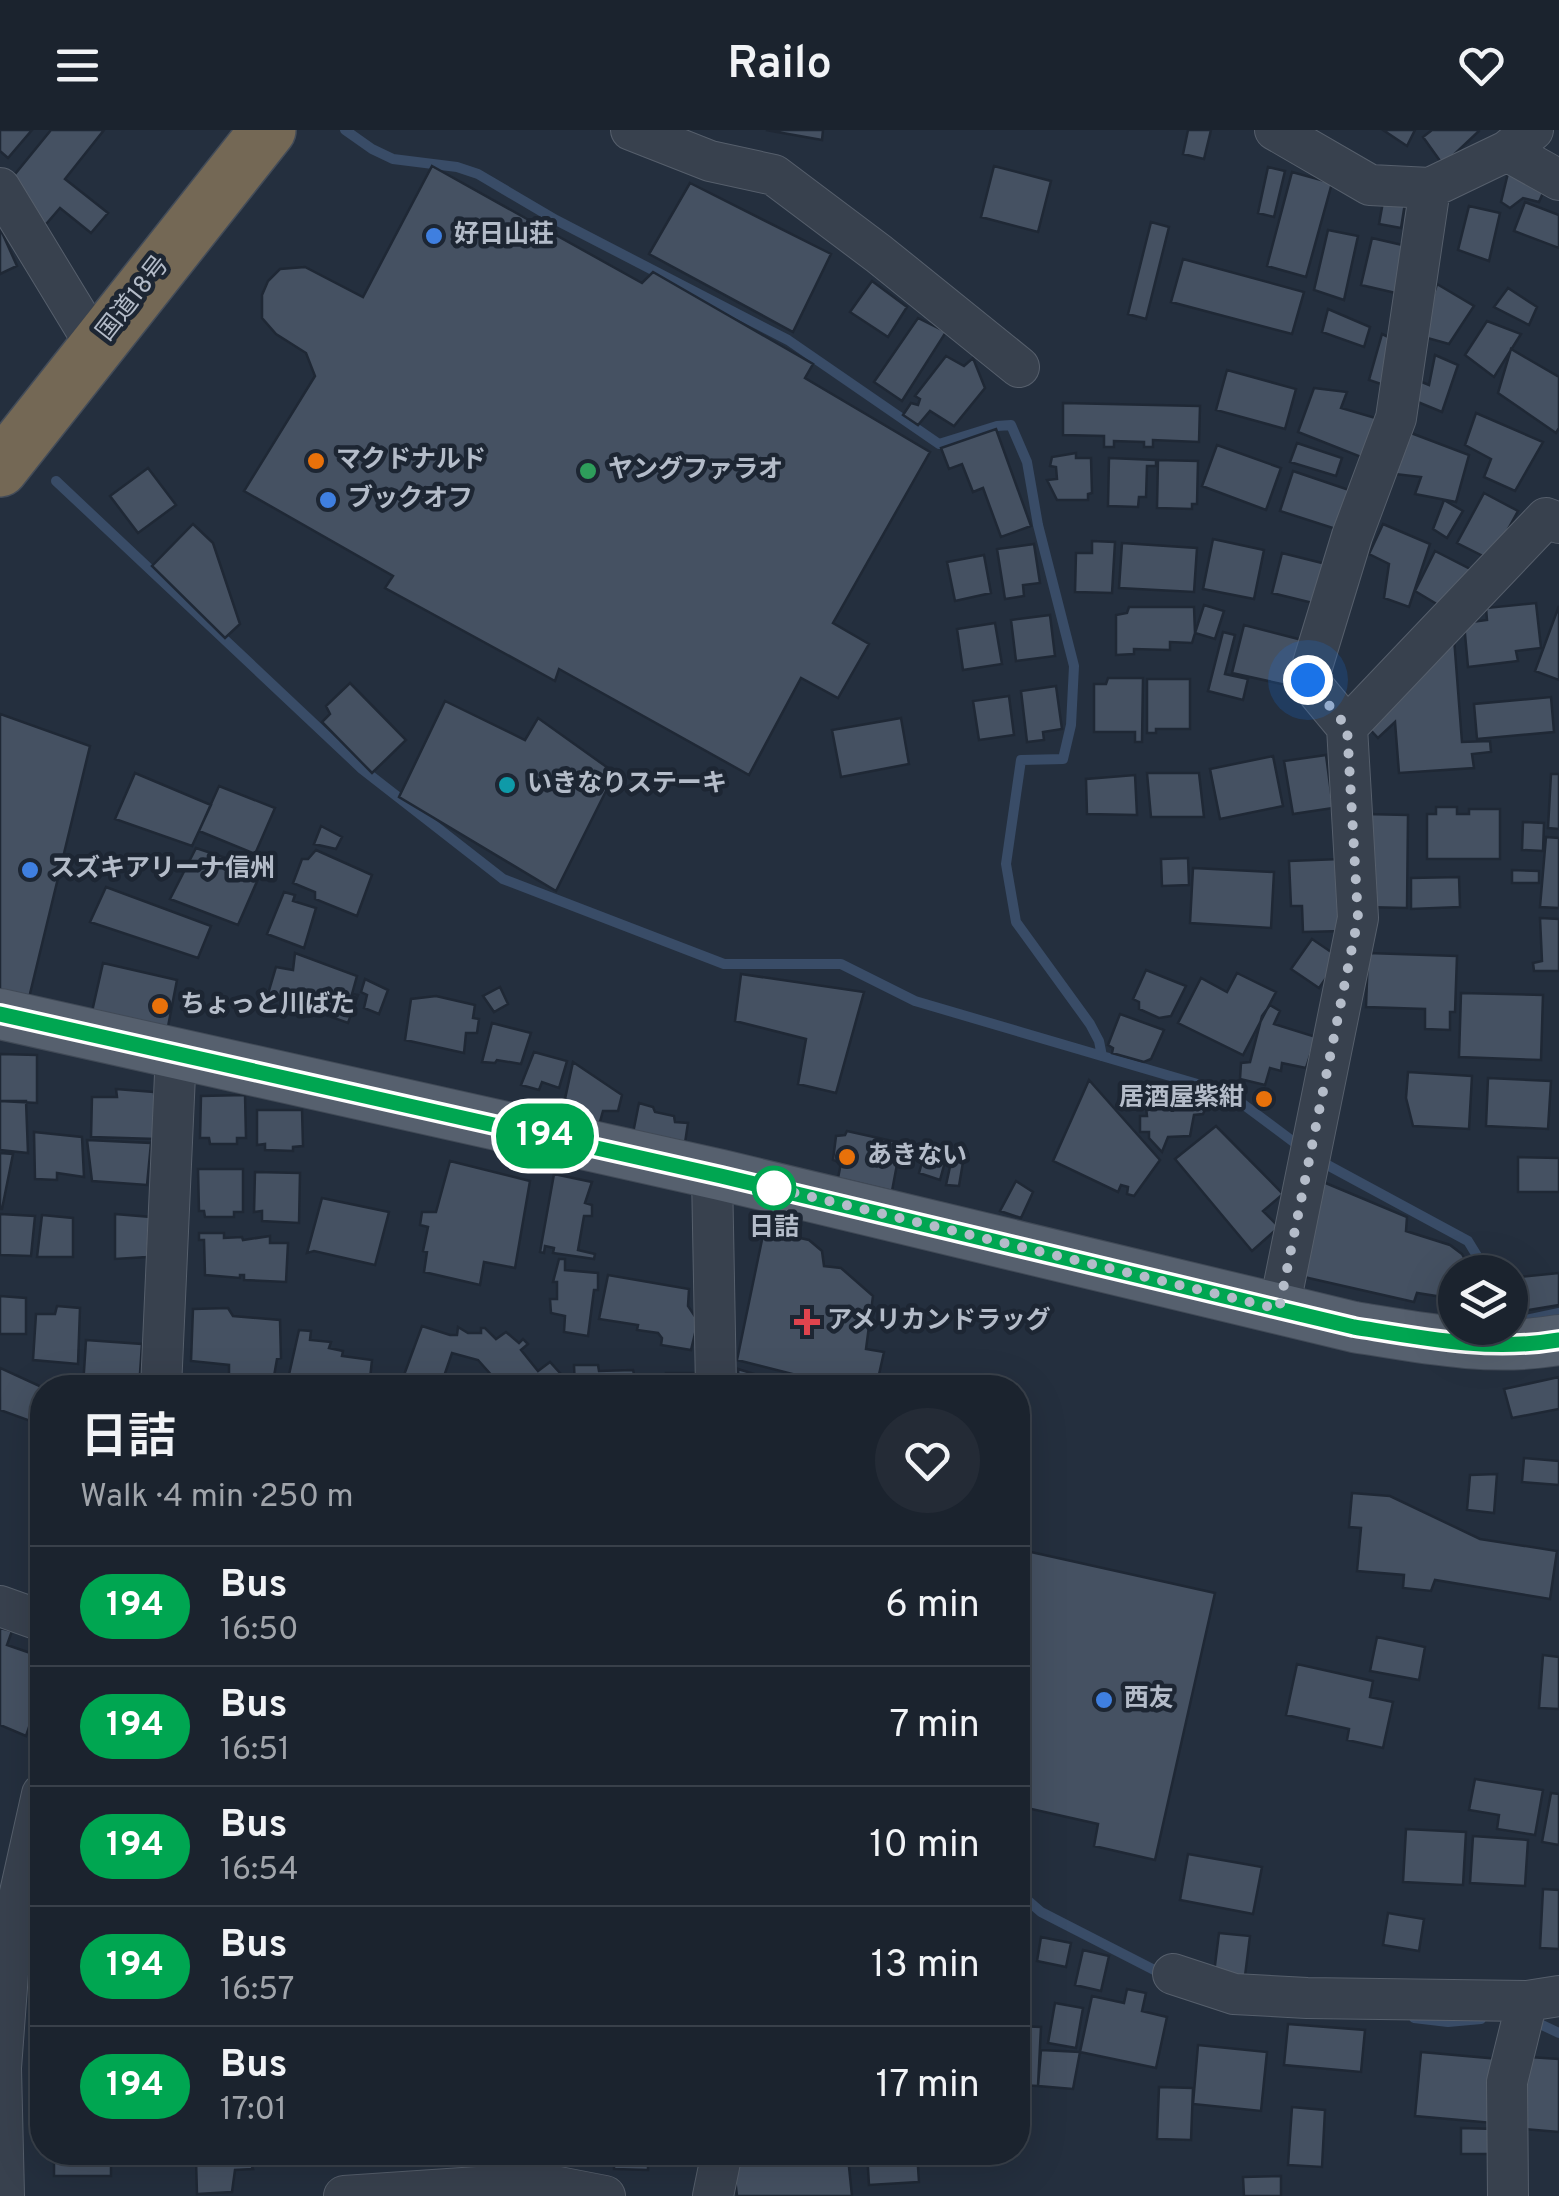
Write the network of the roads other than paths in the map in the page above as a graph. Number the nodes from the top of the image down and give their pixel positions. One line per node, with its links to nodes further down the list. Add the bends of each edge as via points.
1 (268, 130): 8 (highway, 国道18号)
2 (631, 130): 9 (street, via 710,161 774,175)
3 (1275, 130): 7 (street, via 1370,185)
4 (1520, 140): 5 (street); 7 (street)
5 (1559, 180)
6 (0, 188): 8 (street)
7 (1430, 188): 12 (street, via 1396,418 1308,680)
8 (96, 346): 10 (highway, 国道18号)
9 (1019, 367)
10 (0, 469)
11 (1559, 522): 12 (street, via 1546,518)
12 (1347, 727): 16 (street, via 1358,918)
13 (0, 1014): 14 (main road)
14 (176, 1052): 15 (main road); 18 (street)
15 (712, 1174): 16 (main road); 19 (street)
16 (1279, 1309): 17 (main road, via 1446,1342 1525,1346)
17 (1559, 1340)
18 (163, 1375)
19 (716, 1375)
20 (0, 1606): 21 (street)
21 (30, 1617)
22 (30, 1848): 26 (street, via 11,1933 2,2068)
23 (1172, 1974): 24 (street, via 1234,1994)
24 (1543, 1999): 30 (street, via 1508,2082)
25 (719, 2165): 29 (street)
26 (4, 2196)
27 (344, 2196): 28 (street, via 538,2183)
28 (605, 2196)
29 (713, 2196)
30 (1508, 2196)

